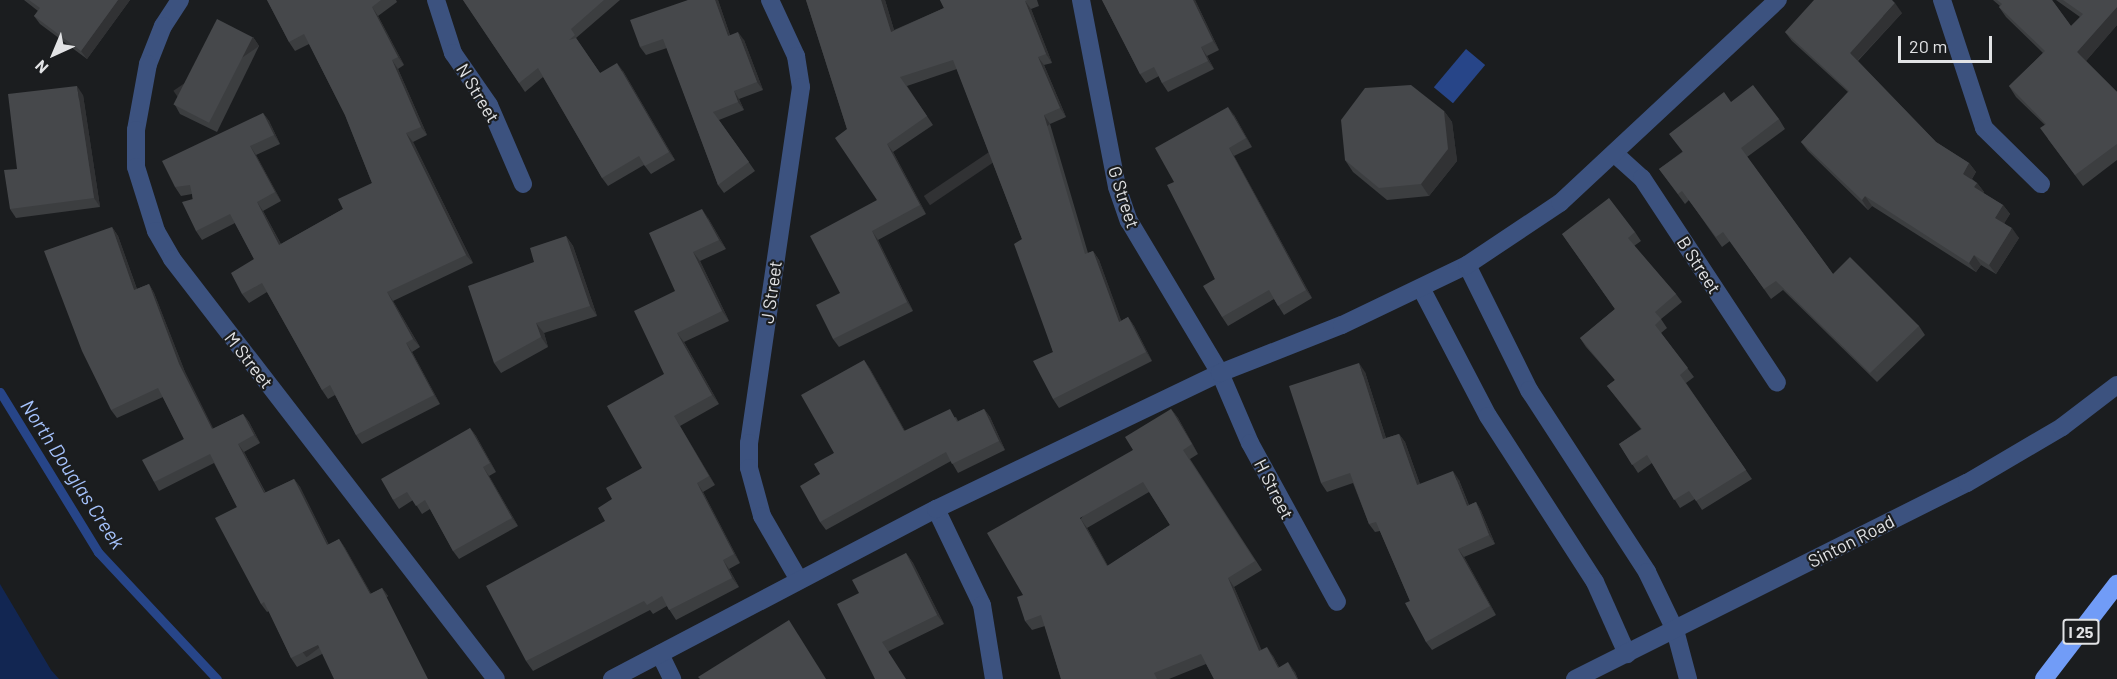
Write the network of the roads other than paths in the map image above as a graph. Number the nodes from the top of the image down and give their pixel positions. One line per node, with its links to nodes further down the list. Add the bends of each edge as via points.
1 (180, 0): 22 (street, M Street, via 163,26 148,64 135,130 136,167 156,231 189,281)
2 (436, 0): 8 (street, N Street, via 453,53 489,105)
3 (770, 0): 16 (street, J Street, via 796,56 801,87 749,443 749,468 762,516)
4 (1081, 0): 12 (street, G Street, via 1117,188 1129,220)
5 (1778, 0): 7 (street, via 1647,119)
6 (1942, 0): 9 (street, via 1984,128)
7 (1615, 154): 10 (street, via 1560,203); 13 (street, B Street, via 1642,178)
8 (523, 184)
9 (2041, 184)
10 (1467, 265): 11 (street); 19 (street, via 1529,390 1629,542)
11 (1421, 288): 12 (street, via 1342,325); 21 (street, via 1488,416 1595,582)
12 (1220, 373): 15 (street); 18 (street, H Street, via 1250,443)
13 (1777, 383)
14 (2117, 385): 19 (street, Sinton Road, via 2062,427 2012,457)
15 (936, 508): 16 (street); 25 (street, via 982,604)
16 (799, 580): 20 (street)
17 (2117, 584): 28 (highway, I 25)
18 (1337, 602)
19 (1675, 630): 21 (street, Sinton Road); 27 (street)
20 (660, 654): 23 (street); 24 (street)
21 (1627, 654): 26 (street, Sinton Road)
22 (496, 679)
23 (612, 679)
24 (672, 679)
25 (994, 679)
26 (1575, 679)
27 (1688, 679)
28 (2044, 679)

